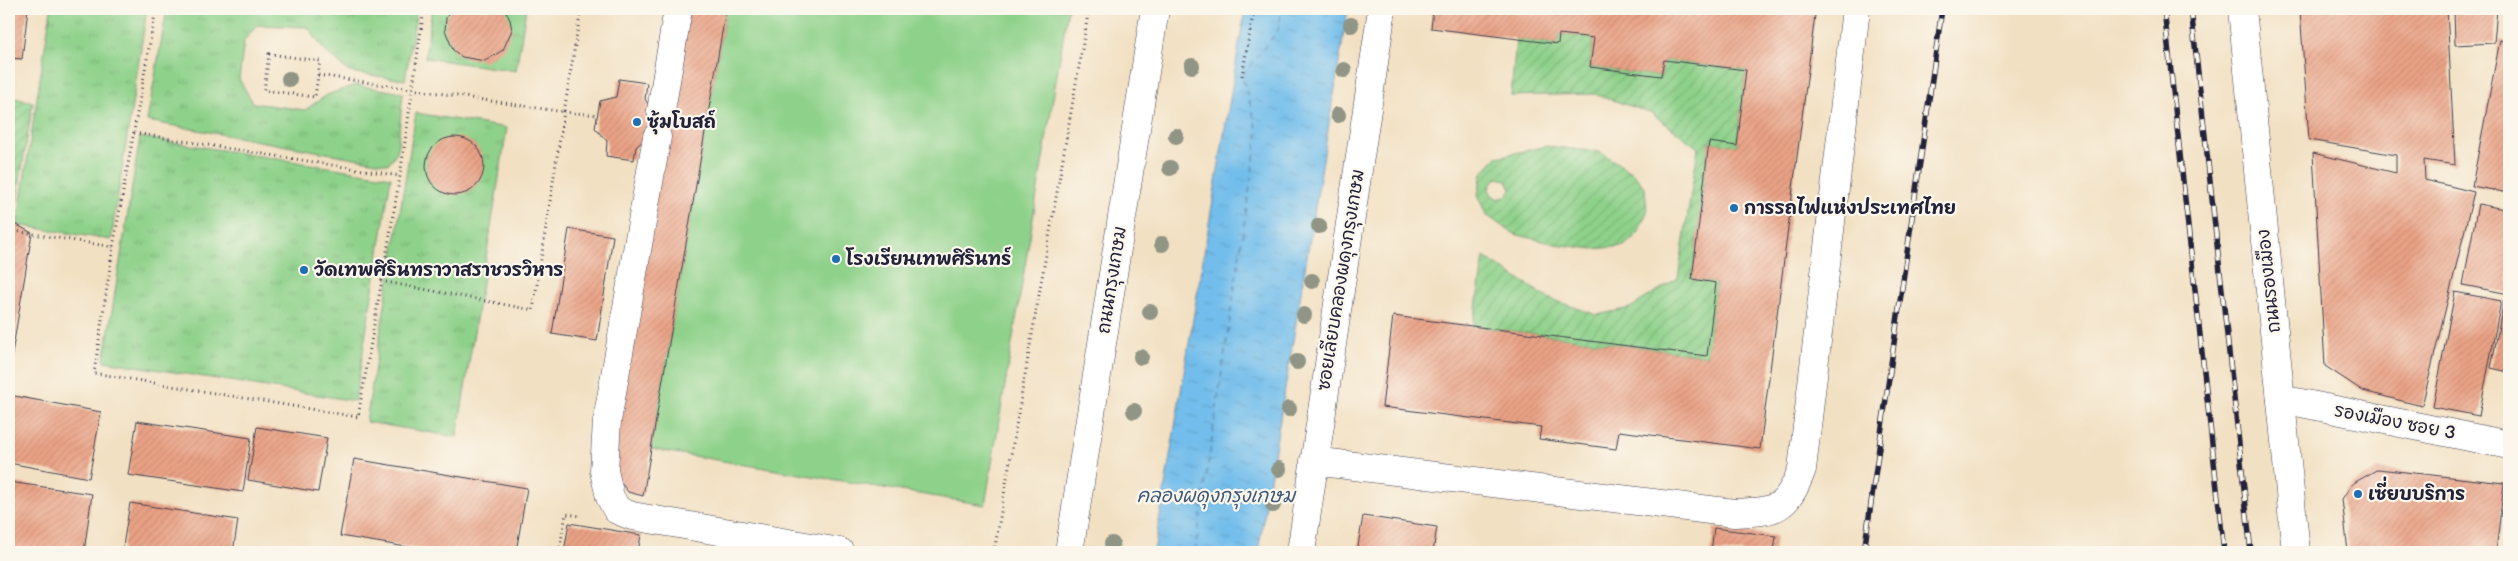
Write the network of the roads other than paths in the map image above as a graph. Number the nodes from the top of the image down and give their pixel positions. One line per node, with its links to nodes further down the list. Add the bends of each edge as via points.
1 (678, 9): 9 (street, via 606,421 604,471 610,497 617,510 632,516)
2 (1155, 9): 10 (street, ถนนกรุงเกษม)
3 (1382, 9): 8 (street, ซอยเลียบคลองผดุงกรุงเกษม)
4 (1856, 9): 8 (street, via 1802,469 1793,492 1781,506 1758,512 1734,513)
5 (2242, 9): 6 (street, ถนนรองเมือง)
6 (2280, 399): 7 (street, รองเมือง ซอย 3); 12 (street, ถนนรองเมือง)
7 (2509, 445)
8 (1314, 461): 11 (street, ซอยเลียบคลองผดุงกรุงเกษม)
9 (840, 552)
10 (1070, 552)
11 (1301, 552)
12 (2296, 552)

